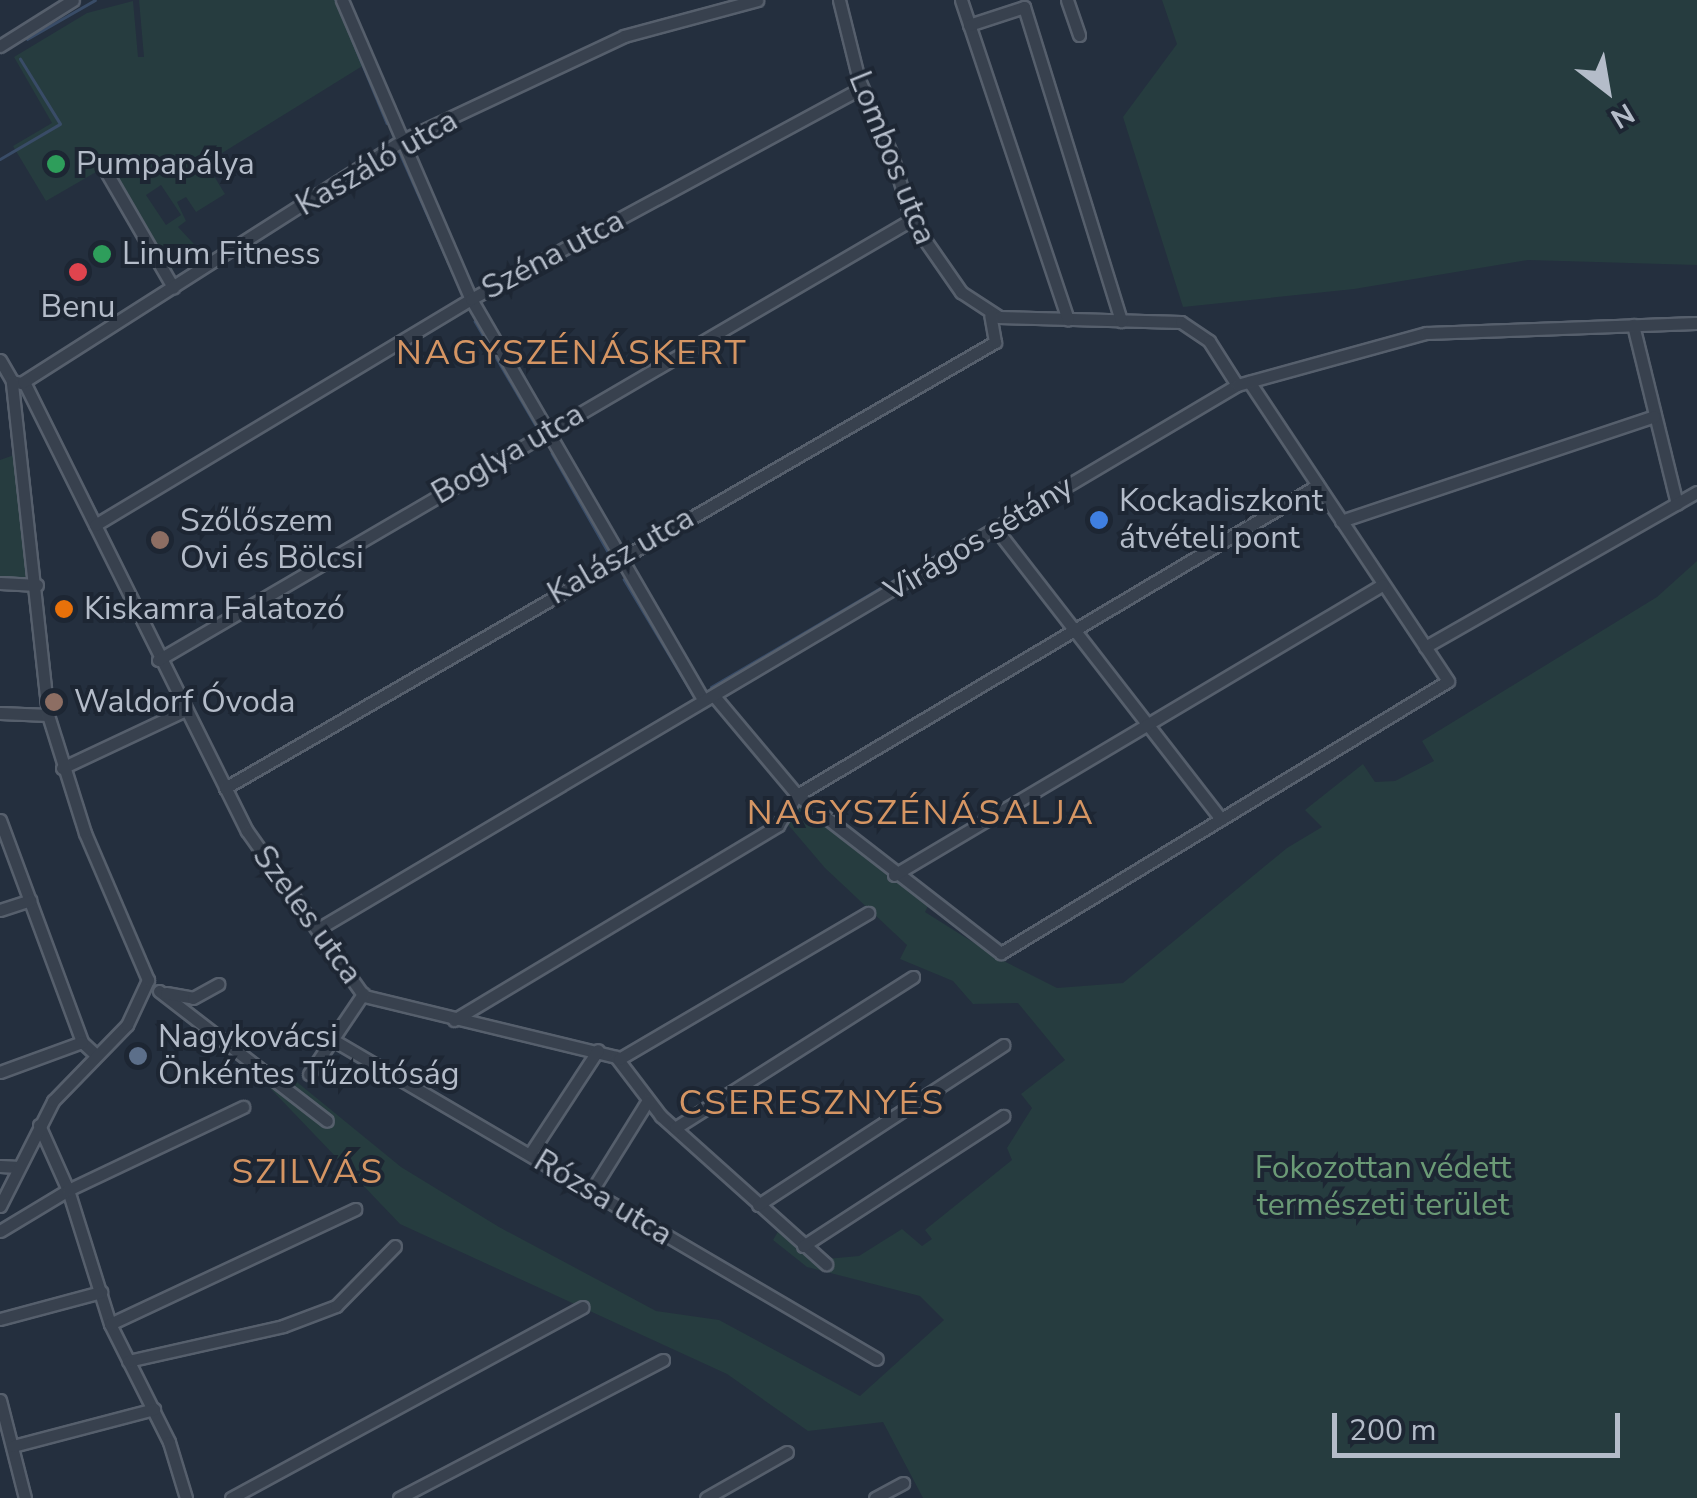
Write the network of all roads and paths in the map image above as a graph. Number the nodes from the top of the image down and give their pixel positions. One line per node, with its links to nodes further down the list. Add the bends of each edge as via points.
1 (74, 0): 9 (street)
2 (342, 0): 11 (street)
3 (757, 0): 11 (street, Kaszáló utca, via 624,36)
4 (839, 0): 10 (street, Lombos utca)
5 (961, 0): 7 (street)
6 (1067, 0): 8 (street)
7 (969, 25): 17 (street); 18 (street, via 1024,7)
8 (1079, 36)
9 (0, 46)
10 (862, 88): 13 (street, Lombos utca, via 892,154); 15 (street, Széna utca)
11 (401, 141): 14 (street, Kaszáló utca); 15 (street)
12 (104, 168): 14 (street)
13 (910, 220): 16 (street, Lombos utca, via 961,292); 25 (street, Boglya utca)
14 (172, 287): 23 (street, Kaszáló utca)
15 (471, 298): 25 (street); 30 (street, Széna utca)
16 (990, 315): 17 (street); 32 (street, Kalász utca, via 995,342)
17 (1068, 320): 18 (street)
18 (1121, 321): 22 (street, via 1164,318 1198,331)
19 (1697, 323): 20 (street, Virágos sétány)
20 (1633, 325): 22 (street, Virágos sétány, via 1426,333); 24 (street)
21 (0, 360): 23 (street, Szeles utca)
22 (1243, 384): 26 (street); 31 (street, Virágos sétány)
23 (18, 388): 30 (street, Szeles utca); 34 (street)
24 (1654, 416): 28 (street); 29 (street)
25 (545, 432): 32 (street); 38 (street, Boglya utca)
26 (1318, 485): 29 (street); 36 (street)
27 (1697, 492): 28 (street)
28 (1677, 504): 37 (street)
29 (1341, 521): 35 (street)
30 (95, 525): 38 (street, Szeles utca)
31 (996, 528): 36 (street); 39 (street, Virágos sétány)
32 (620, 557): 39 (street); 45 (street, Kalász utca)
33 (0, 583): 34 (street)
34 (37, 585): 42 (street)
35 (1382, 585): 37 (street); 43 (street)
36 (1074, 628): 43 (street); 46 (street)
37 (1425, 647): 47 (street, via 1448,681)
38 (158, 660): 40 (street, Szeles utca)
39 (708, 696): 46 (street); 53 (street, Virágos sétány)
40 (183, 711): 44 (street); 45 (street, Szeles utca)
41 (0, 713): 42 (street)
42 (48, 715): 44 (street)
43 (1146, 724): 47 (street); 49 (street)
44 (62, 768): 55 (street)
45 (224, 788): 53 (street, Szeles utca)
46 (797, 795): 49 (street); 59 (street, via 778,825)
47 (1221, 819): 49 (street, via 1001,953)
48 (0, 820): 50 (street)
49 (894, 875)
50 (30, 900): 51 (street); 61 (street)
51 (0, 910)
52 (868, 913): 65 (street)
53 (318, 929): 58 (street, Szeles utca)
54 (912, 977): 73 (street)
55 (148, 980): 57 (street); 64 (street, via 131,1020)
56 (218, 984): 57 (street, via 193,998)
57 (159, 991): 71 (street)
58 (363, 994): 59 (street, Szeles utca); 60 (street)
59 (454, 1020): 63 (street, Szeles utca)
60 (328, 1037): 67 (street); 74 (street, Rózsa utca)
61 (82, 1042): 64 (street); 66 (street)
62 (1002, 1045): 79 (street)
63 (598, 1050): 65 (street, Szeles utca); 74 (street)
64 (95, 1054): 72 (street)
65 (619, 1060): 68 (street, Szeles utca)
66 (0, 1072)
67 (309, 1074)
68 (648, 1100): 73 (street, Szeles utca); 78 (street)
69 (243, 1107): 77 (street)
70 (1004, 1116): 84 (street)
71 (327, 1122)
72 (39, 1125): 76 (street); 77 (street)
73 (675, 1128): 79 (street, Szeles utca)
74 (530, 1154): 78 (street, Rózsa utca)
75 (0, 1166): 76 (street)
76 (19, 1167): 80 (street)
77 (68, 1190): 82 (street); 86 (street)
78 (591, 1192): 90 (street, Rózsa utca)
79 (758, 1204): 84 (street, Szeles utca)
80 (0, 1206)
81 (355, 1209): 89 (street)
82 (0, 1230)
83 (396, 1246): 92 (street, via 336,1306 268,1330)
84 (804, 1246): 85 (street, Szeles utca)
85 (826, 1264)
86 (102, 1292): 88 (street); 89 (street)
87 (583, 1308): 100 (street)
88 (0, 1320)
89 (110, 1324): 92 (street)
90 (877, 1359)
91 (663, 1360): 101 (street)
92 (128, 1361): 94 (street)
93 (0, 1400): 95 (street)
94 (154, 1408): 95 (street); 99 (street)
95 (13, 1446): 98 (street)
96 (787, 1452): 102 (street)
97 (903, 1483): 103 (street)
98 (25, 1498)
99 (186, 1498)
100 (231, 1498)
101 (399, 1498)
102 (706, 1498)
103 (876, 1498)

